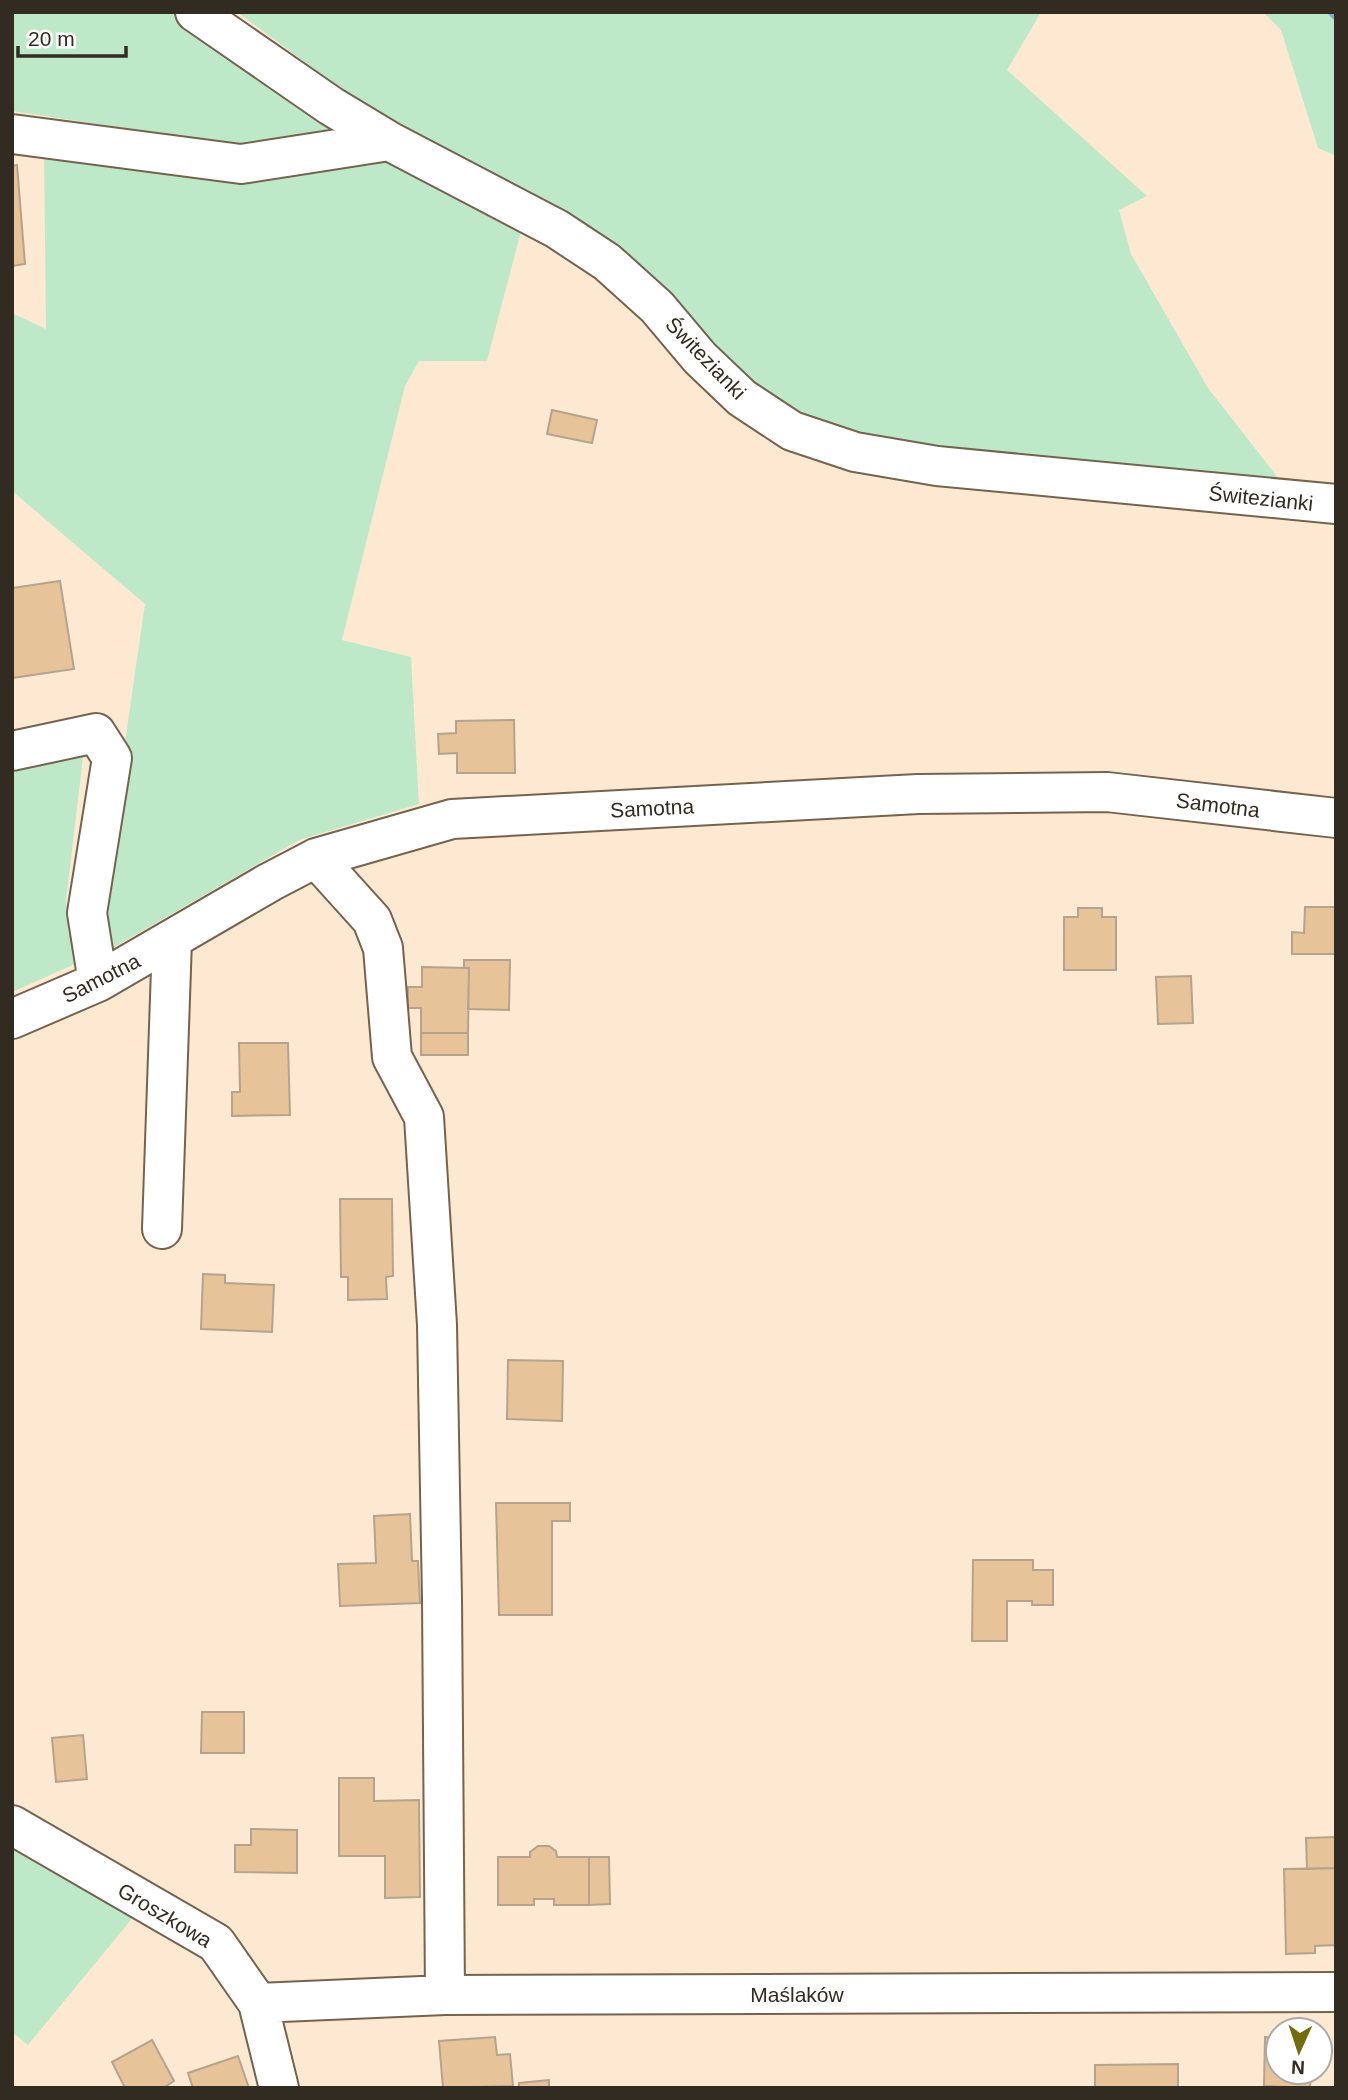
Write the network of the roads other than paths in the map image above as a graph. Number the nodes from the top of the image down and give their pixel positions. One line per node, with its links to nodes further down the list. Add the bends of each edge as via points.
1 (195, 12): 3 (street, Świtezianki)
2 (12, 134): 3 (street, via 240,164)
3 (389, 141): 4 (street, Świtezianki, via 557,229 607,262 657,307 742,398 792,431 855,452 937,466)
4 (1336, 505)
5 (12, 751): 9 (street, via 96,733 112,758 87,913)
6 (1336, 818): 7 (street, Samotna, via 1107,792 918,794 452,819)
7 (317, 858): 8 (street, Samotna); 14 (street, via 372,920 383,948 392,1057 424,1117 438,1339)
8 (172, 940): 9 (street, Samotna); 11 (street)
9 (98, 982): 10 (street, Samotna)
10 (12, 1019)
11 (162, 1229)
12 (12, 1825): 15 (street, Groszkowa, via 216,1943)
13 (1336, 1992): 14 (street, Maślaków)
14 (445, 1995): 15 (street, Maślaków)
15 (258, 2003): 16 (street, Groszkowa)
16 (279, 2088)

